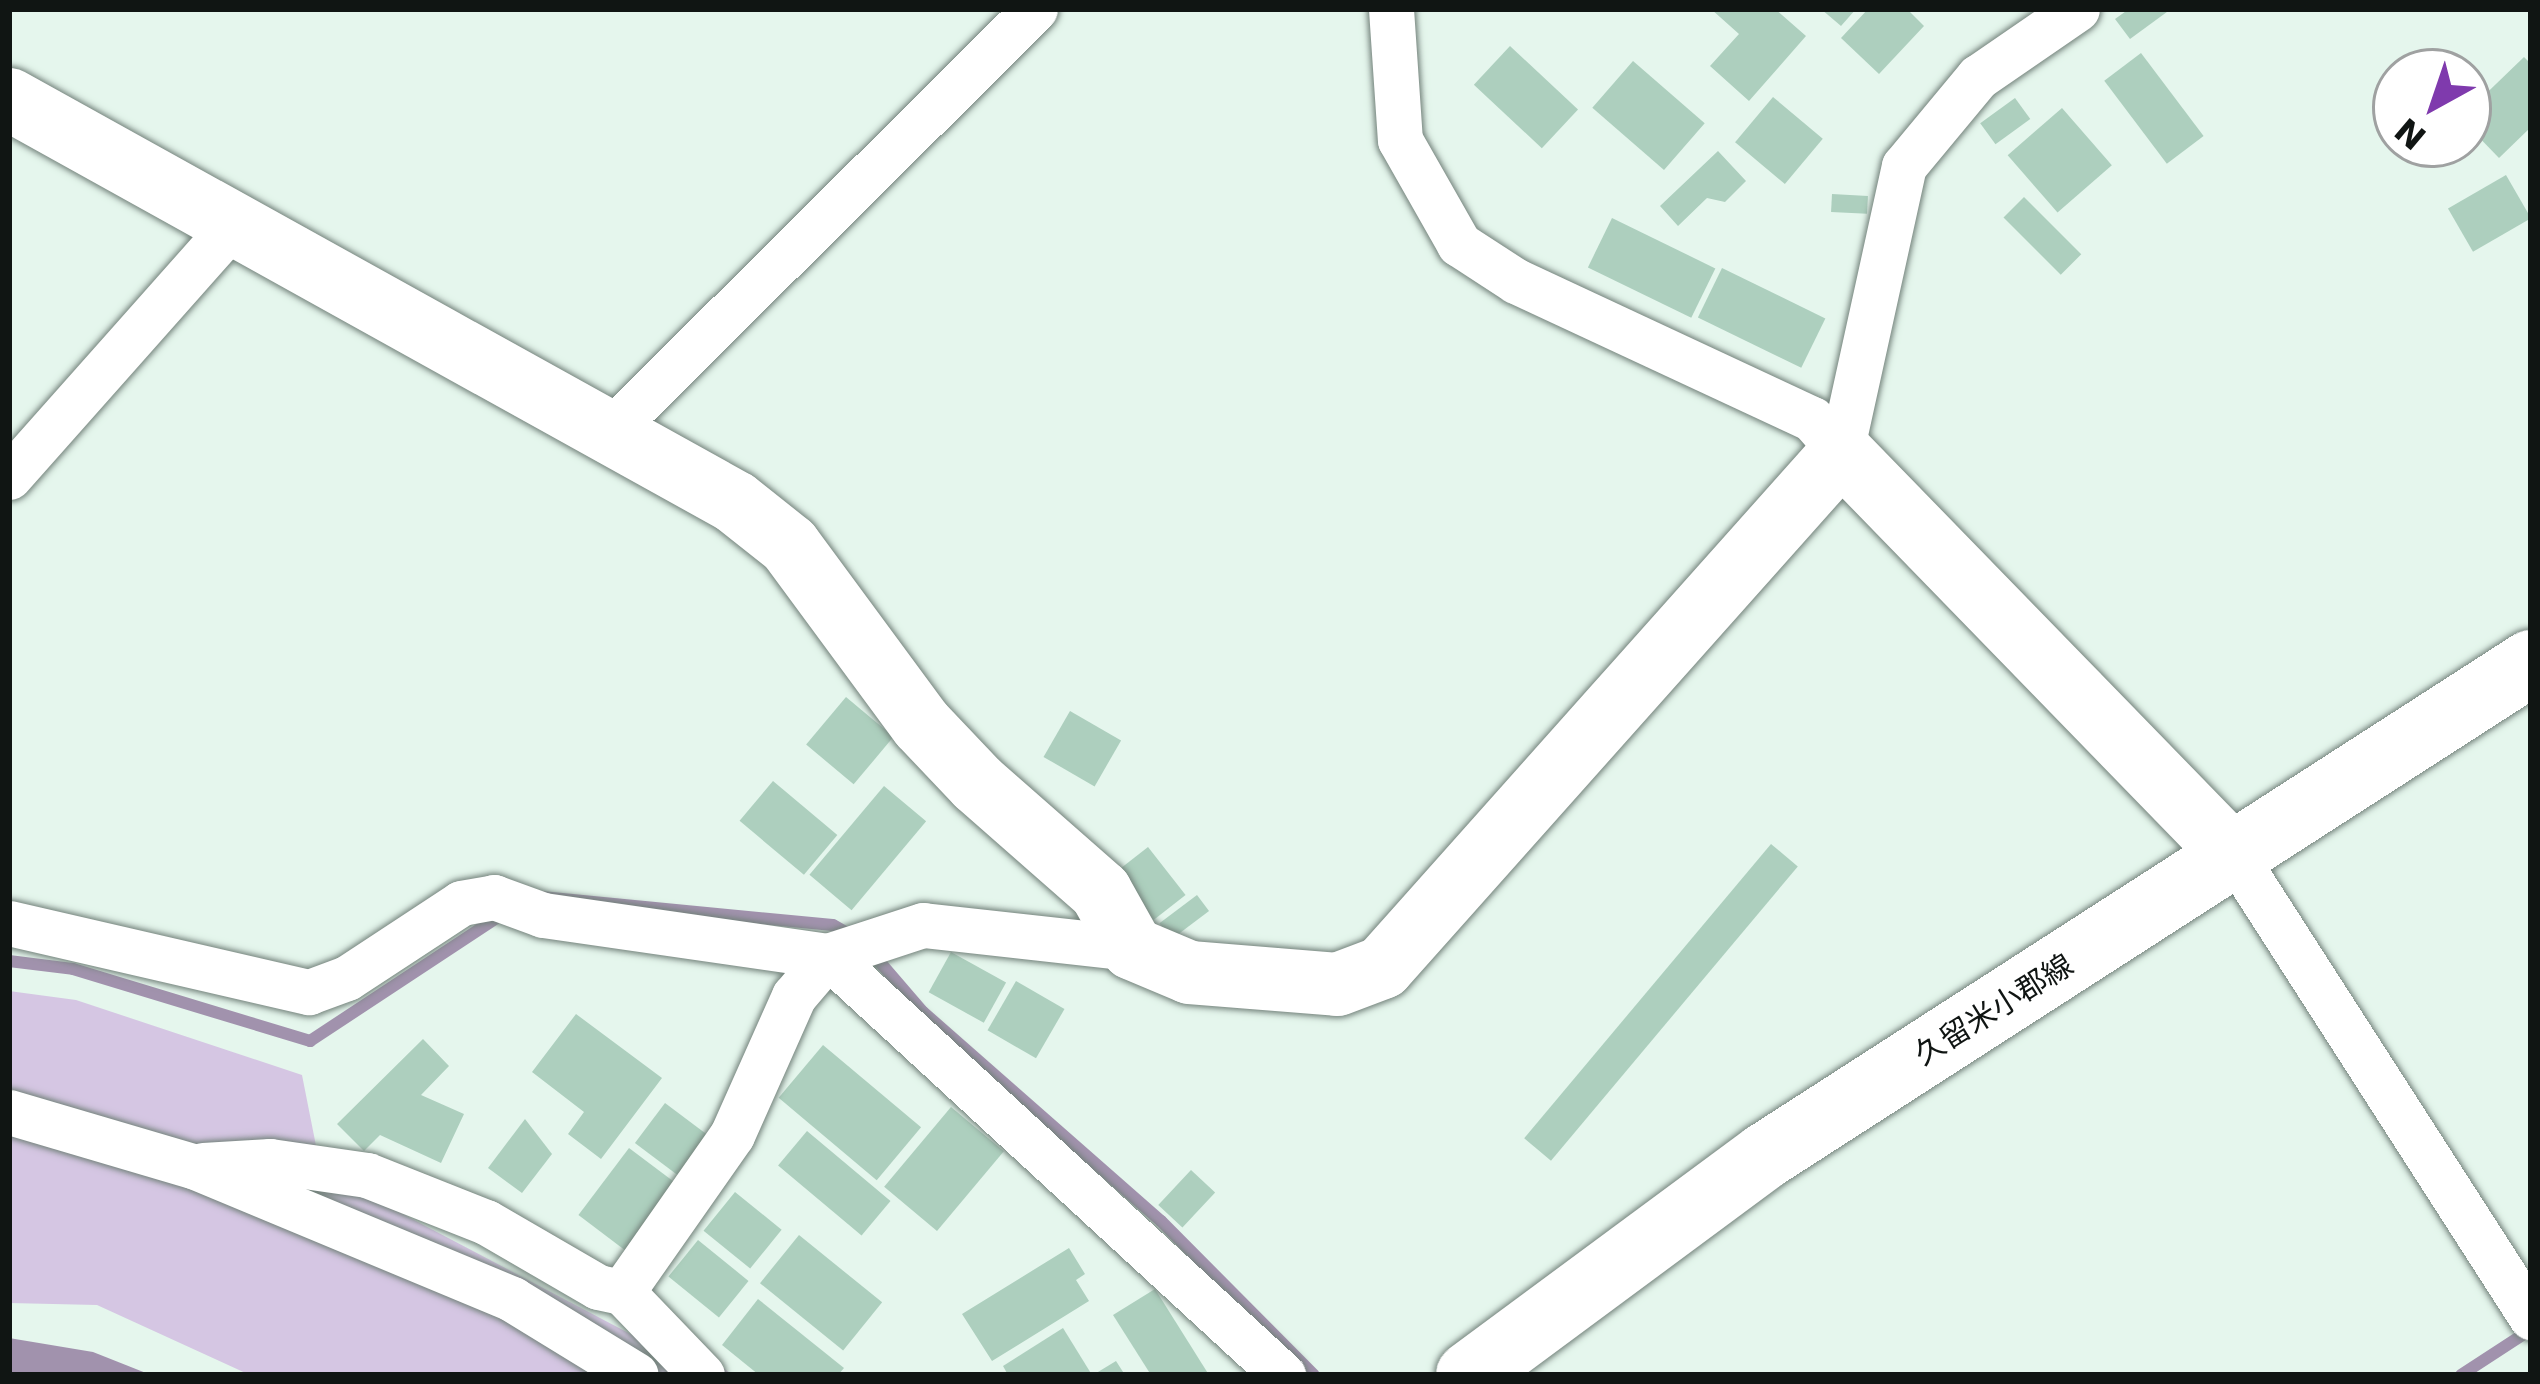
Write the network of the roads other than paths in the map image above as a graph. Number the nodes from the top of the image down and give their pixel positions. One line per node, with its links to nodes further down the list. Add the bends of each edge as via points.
1 (1035, 9): 6 (street)
2 (1391, 9): 7 (street, via 1400,140 1460,244 1516,280 1812,418)
3 (2077, 9): 7 (street, via 1978,77 1904,166)
4 (9, 98): 5 (street)
5 (232, 226): 6 (street); 8 (street)
6 (607, 434): 12 (street, via 736,502 789,545 921,724 1100,891)
7 (1841, 452): 10 (street); 12 (street, via 1382,967 1337,984 1189,973)
8 (9, 478)
9 (2531, 663): 10 (main road, 久留米小郡線)
10 (2236, 858): 17 (street); 21 (main road, 久留米小郡線, via 1765,1156)
11 (9, 923): 13 (street, via 309,992 347,979 461,903 494,897 543,915)
12 (1132, 948): 13 (street, via 923,925)
13 (828, 956): 16 (street, via 794,996 732,1135); 20 (street)
14 (9, 1112): 15 (street)
15 (193, 1166): 16 (street, via 270,1161 367,1175 486,1222 598,1287); 18 (street, via 512,1299)
16 (622, 1292): 19 (street)
17 (2527, 1311)
18 (636, 1375)
19 (702, 1375)
20 (1283, 1375)
21 (1469, 1375)

